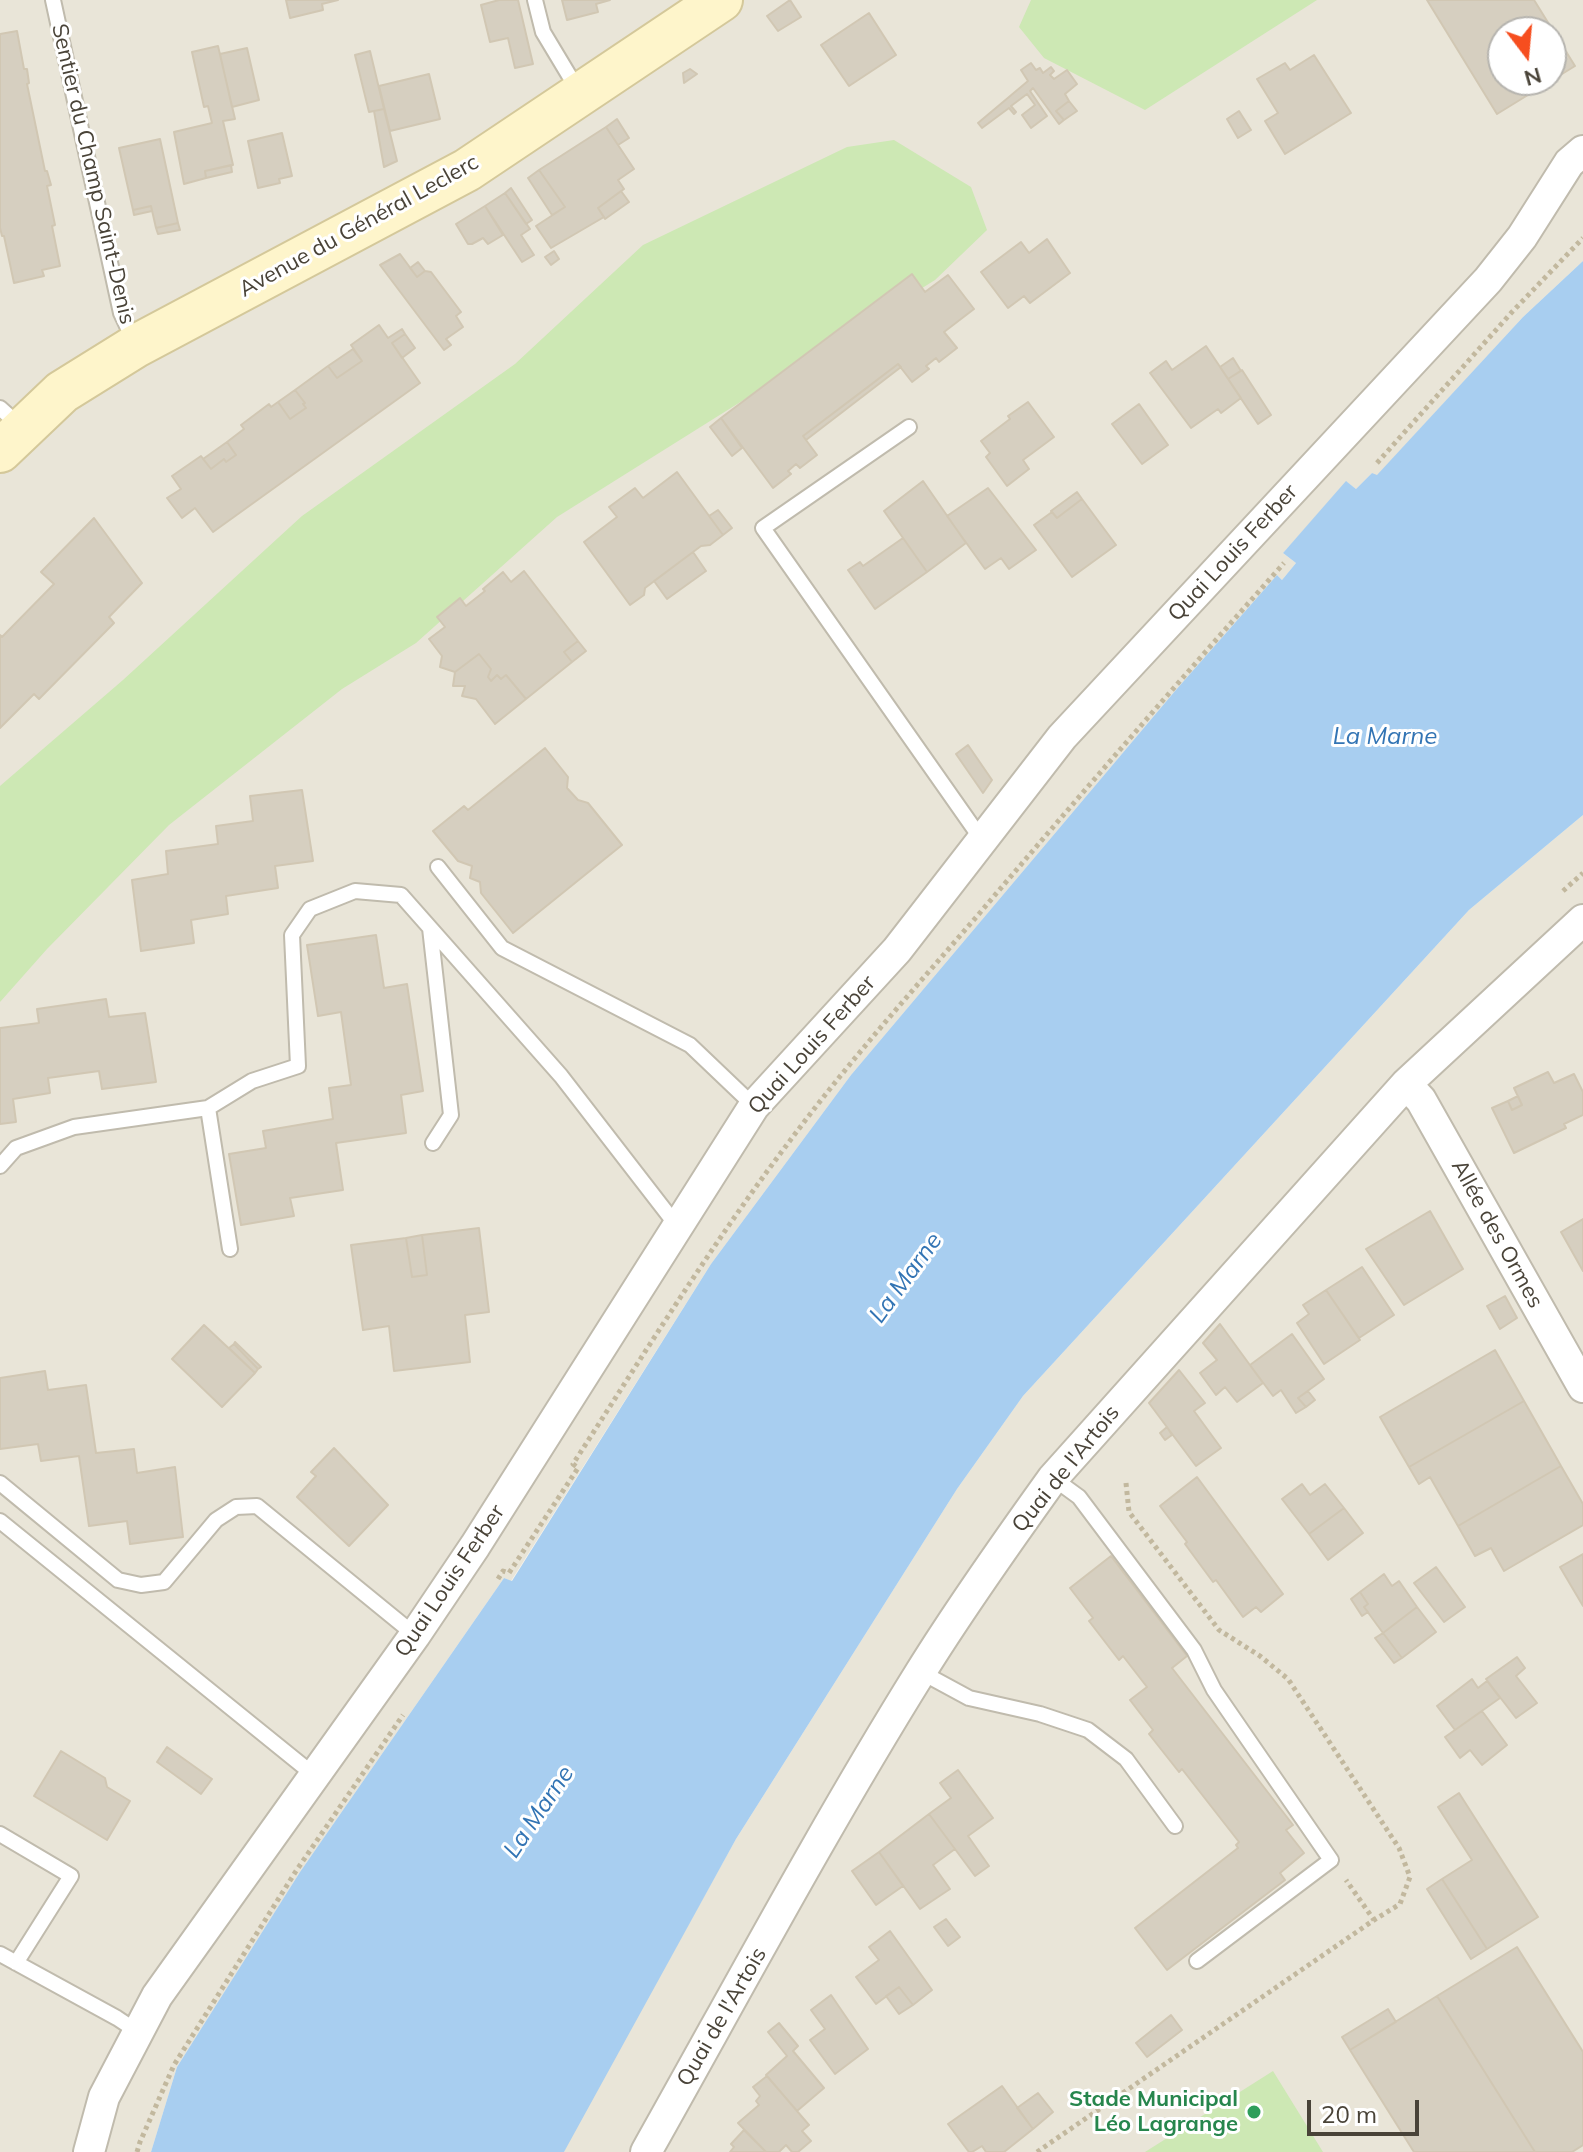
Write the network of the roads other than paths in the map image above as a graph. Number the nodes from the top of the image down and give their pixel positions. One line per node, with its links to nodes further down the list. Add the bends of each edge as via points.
1 (53, 0): 6 (lane, Sentier du Champ Saint-Denis, via 121,313)
2 (535, 0): 4 (lane, via 543,32)
3 (721, 0): 4 (main road, Avenue du Général Leclerc)
4 (580, 93): 6 (main road, Avenue du Général Leclerc, via 467,170)
5 (1583, 151): 9 (street, Quai Louis Ferber, via 1569,163 1488,280 1062,737)
6 (136, 346): 8 (main road, Avenue du Général Leclerc)
7 (909, 427): 9 (lane, via 763,528)
8 (7, 429)
9 (982, 840): 14 (street, Quai Louis Ferber, via 897,950)
10 (438, 867): 14 (lane, via 502,948 690,1045)
11 (1583, 920): 13 (street, Quai de l'Artois)
12 (429, 928): 15 (lane, via 401,895 355,891 310,909 292,935 298,1066 252,1081); 16 (lane, via 451,1115); 18 (lane, via 561,1076)
13 (1406, 1084): 20 (street, Allée des Ormes, via 1421,1100); 21 (street, Quai de l'Artois)
14 (754, 1106): 18 (street, Quai Louis Ferber)
15 (208, 1108): 17 (lane, via 74,1127 16,1148); 19 (lane)
16 (433, 1143)
17 (0, 1166)
18 (677, 1226): 24 (street, Quai Louis Ferber)
19 (230, 1249)
20 (1583, 1387)
21 (1053, 1478): 25 (street, Quai de l'Artois); 30 (lane, via 1079,1497 1194,1650 1214,1690 1331,1860)
22 (0, 1483): 24 (lane, via 118,1580 141,1585 164,1582 216,1520 236,1507 257,1506)
23 (0, 1521): 26 (lane)
24 (415, 1635): 26 (street, Quai Louis Ferber)
25 (921, 1672): 27 (lane, via 969,1698 1088,1730 1126,1759); 34 (street, Quai de l'Artois)
26 (314, 1775): 32 (street, Quai Louis Ferber, via 157,1996)
27 (1175, 1826)
28 (0, 1834): 31 (lane, via 71,1876)
29 (0, 1954): 31 (lane)
30 (1197, 1961)
31 (16, 1963): 32 (lane)
32 (138, 2032): 33 (street, Quai Louis Ferber, via 104,2097)
33 (89, 2152)
34 (646, 2152)

